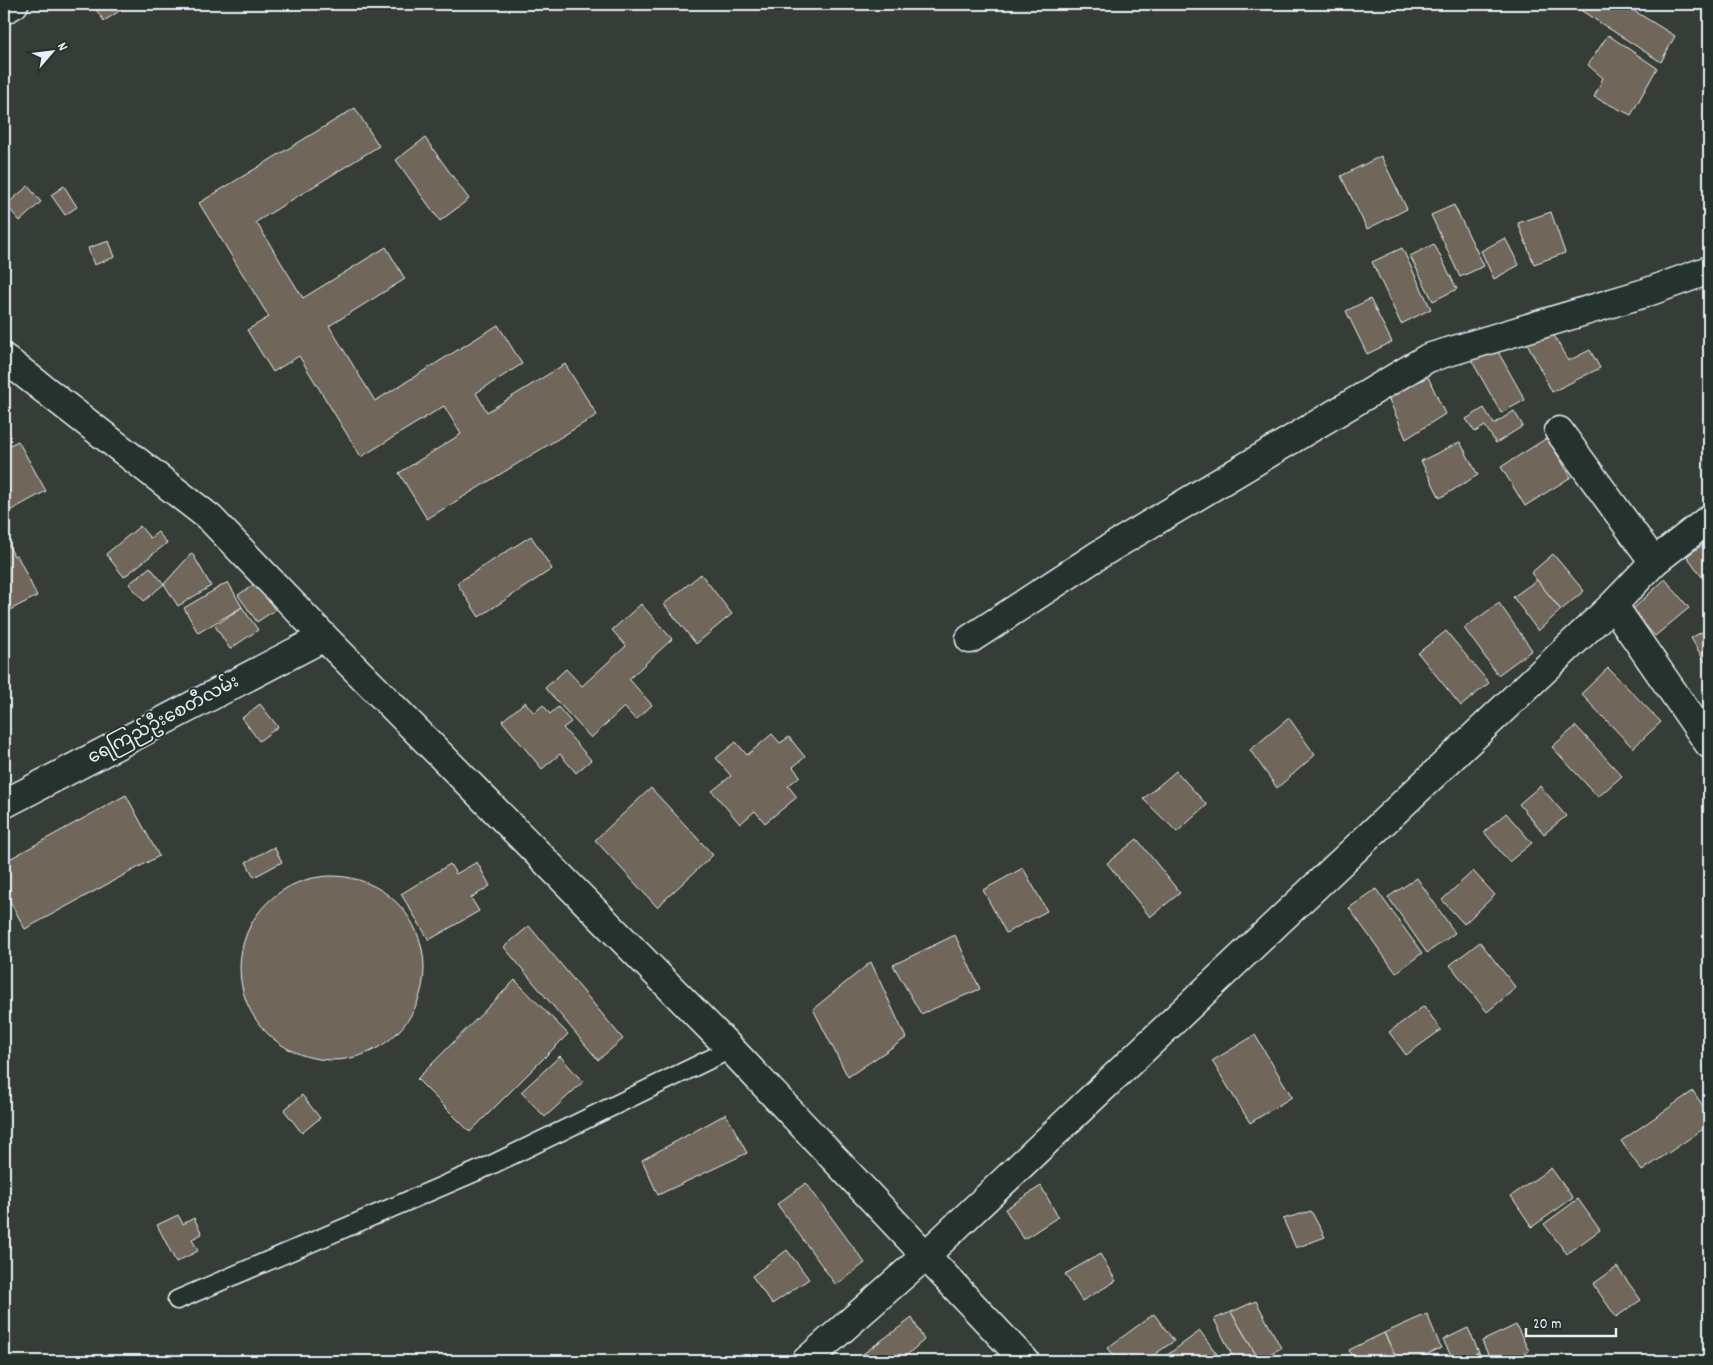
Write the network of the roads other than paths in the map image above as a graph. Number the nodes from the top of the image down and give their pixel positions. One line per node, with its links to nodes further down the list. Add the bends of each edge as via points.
1 (14, 4): 2 (street)
2 (4, 10)
3 (1709, 270): 10 (street, via 1645,293 1428,358 1100,554)
4 (4, 358): 9 (street, via 210,518)
5 (1559, 432): 7 (street)
6 (1709, 519): 7 (street)
7 (1654, 562): 8 (street)
8 (1613, 605): 11 (street); 14 (street)
9 (324, 637): 12 (street, ရေကြည်ဦးစေတီလမ်း); 13 (street)
10 (970, 639)
11 (1709, 744)
12 (4, 804)
13 (731, 1049): 14 (street); 15 (lane, via 489,1166)
14 (925, 1256): 16 (street); 17 (street)
15 (177, 1300)
16 (806, 1361)
17 (1024, 1361)

